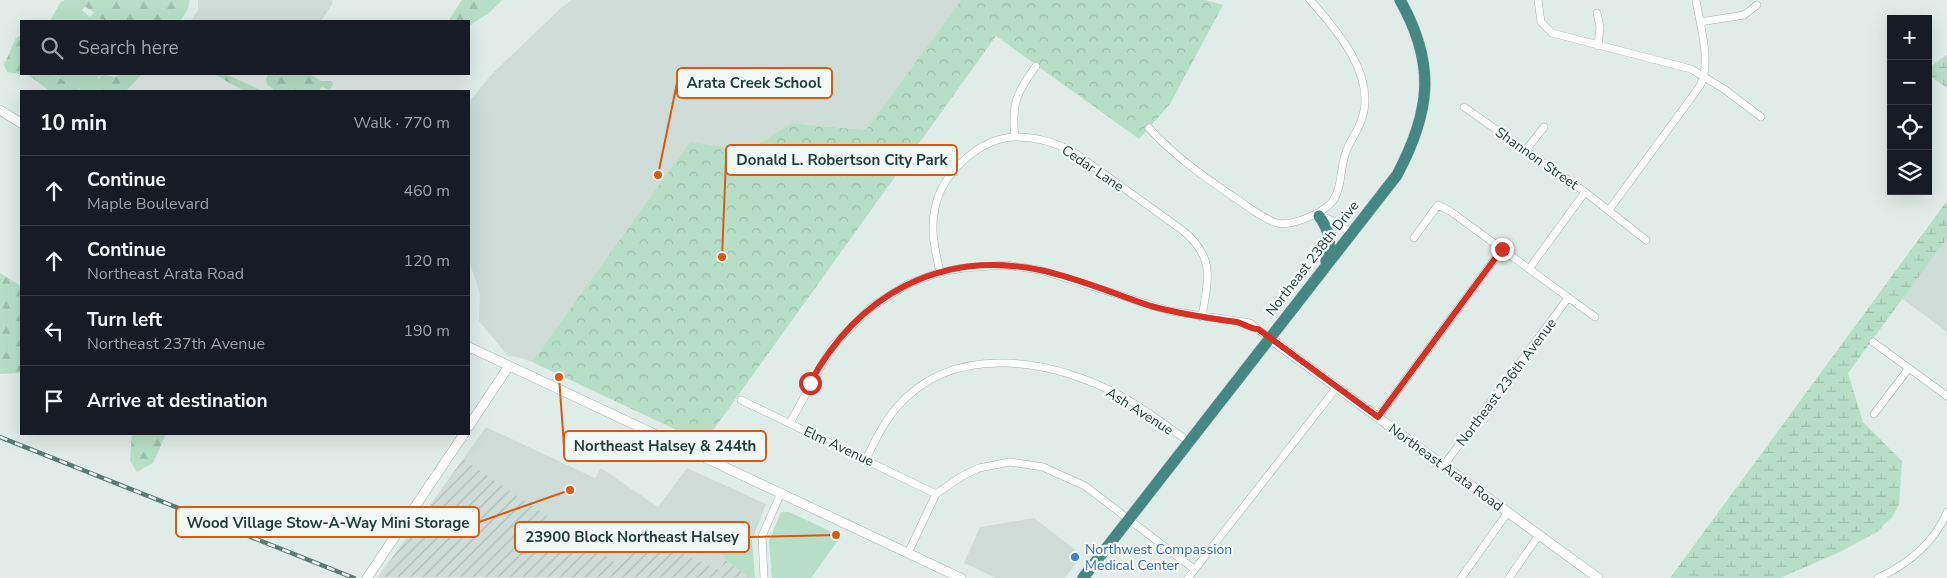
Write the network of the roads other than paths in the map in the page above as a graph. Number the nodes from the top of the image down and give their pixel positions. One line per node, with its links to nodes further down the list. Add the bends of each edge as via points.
1 (1310, 0): 21 (street, via 1348,48 1365,99 1362,120 1343,161 1336,196)
2 (1400, 0): 22 (highway, Northeast 238th Drive, via 1416,31 1422,57 1423,113 1397,175)
3 (1538, 0): 8 (street, via 1541,22 1552,33)
4 (1696, 0): 7 (street)
5 (1757, 5): 7 (street, via 1744,15)
6 (1597, 13): 8 (street, via 1600,27)
7 (1700, 22): 10 (street)
8 (1598, 46): 10 (street, via 1691,69)
9 (1036, 66): 17 (street, via 1015,101)
10 (1705, 76): 13 (street); 20 (street)
11 (1464, 106): 18 (street, Shannon Street)
12 (0, 110): 14 (street)
13 (1761, 117)
14 (20, 122)
15 (1544, 127): 18 (street)
16 (1150, 128): 21 (street, via 1193,169 1260,215 1283,224)
17 (1015, 137): 28 (street, Cedar Lane, via 1003,139 972,154 956,167 944,184 933,222); 30 (street, Cedar Lane, via 1060,145 1191,237 1203,252 1208,271)
18 (1526, 150): 19 (street, Shannon Street)
19 (1584, 192): 20 (street, Shannon Street); 27 (street)
20 (1609, 210): 24 (street, Shannon Street)
21 (1318, 216): 22 (street); 26 (highway, via 1328,232 1330,244)
22 (1351, 233): 26 (highway, Northeast 238th Drive)
23 (1414, 238): 25 (street, via 1438,205 1450,210)
24 (1646, 240)
25 (1502, 249): 27 (street); 41 (street)
26 (1324, 267): 32 (highway, Northeast 238th Drive)
27 (1529, 269): 29 (street)
28 (940, 272): 30 (street, via 982,265 1040,270 1156,307); 42 (street, via 894,292 854,322 830,348)
29 (1568, 298): 31 (street); 47 (street, Northeast 236th Avenue)
30 (1202, 317): 32 (street, via 1241,323 1258,329)
31 (1595, 317)
32 (1269, 338): 37 (street, Northeast Arata Road); 45 (highway, Northeast 238th Drive)
33 (1873, 342): 36 (street)
34 (470, 347): 35 (street)
35 (509, 366): 43 (street); 48 (street)
36 (1909, 368): 38 (street); 40 (street)
37 (1337, 387): 41 (street, Northeast Arata Road); 55 (street)
38 (1947, 396)
39 (741, 400): 42 (street, Elm Avenue)
40 (1874, 414)
41 (1378, 417): 47 (street, Northeast Arata Road)
42 (790, 423): 46 (street, Elm Avenue)
43 (470, 424)
44 (463, 435): 56 (street)
45 (1189, 442): 46 (street, Ash Avenue, via 1139,406 1091,382 1043,367 989,363 945,372 917,388 889,417); 52 (highway, Northeast 238th Drive)
46 (866, 459): 49 (street, Elm Avenue)
47 (1444, 466): 50 (street, Northeast Arata Road)
48 (780, 493): 54 (street); 57 (street, via 762,536)
49 (936, 494): 52 (street, via 979,468 1001,462 1020,462 1071,479 1098,494); 54 (street)
50 (1508, 512): 53 (street, Northeast Arata Road); 61 (street)
51 (1947, 512): 64 (street, via 1917,555)
52 (1129, 519): 55 (street); 59 (highway, Northeast 238th Drive)
53 (1539, 535): 62 (street); 63 (street, Northeast Arata Road)
54 (908, 553): 58 (street)
55 (1194, 569): 60 (street)
56 (367, 578)
57 (764, 578)
58 (961, 578)
59 (1082, 578)
60 (1188, 578)
61 (1461, 578)
62 (1509, 578)
63 (1598, 578)
64 (1878, 578)

